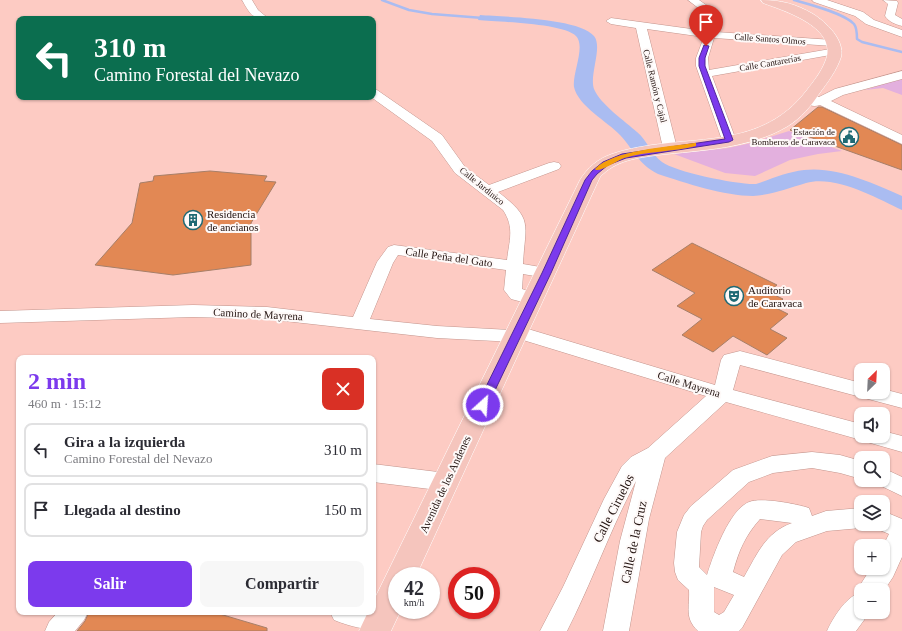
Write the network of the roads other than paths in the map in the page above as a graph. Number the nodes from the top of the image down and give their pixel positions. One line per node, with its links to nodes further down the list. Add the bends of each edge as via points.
1 (767, 0): 14 (main road, via 810,16 824,28)
2 (817, 0): 7 (street)
3 (841, 0): 7 (street, via 852,6)
4 (888, 0): 10 (street, via 893,3 890,16)
5 (692, 2): 13 (street, via 715,16)
6 (250, 5): 8 (street)
7 (846, 10): 12 (street)
8 (261, 16)
9 (611, 21): 11 (street, Calle Santos Olmos)
10 (902, 23)
11 (640, 24): 13 (street, Calle Santos Olmos); 21 (street, Calle Ramón y Cajal)
12 (902, 34)
13 (710, 35): 14 (street, Calle Santos Olmos); 15 (street, via 702,58)
14 (834, 47): 15 (street, Calle Cantarerías); 18 (main road, Avenida de los Andenes, via 832,62)
15 (705, 74): 19 (street)
16 (902, 75): 18 (street)
17 (376, 96): 23 (street, Calle Jardinico, via 433,136 460,170)
18 (820, 96): 19 (main road, Avenida de los Andenes, via 775,127); 20 (street)
19 (729, 140): 21 (main road, Avenida de los Andenes)
20 (902, 140)
21 (666, 149): 25 (main road, Avenida de los Andenes, via 625,156 605,164 592,175)
22 (554, 166): 23 (street)
23 (488, 191): 24 (street, Calle Jardinico, via 508,207 516,218 519,230)
24 (514, 267): 25 (street); 26 (street, Calle Jardinico, via 515,293); 28 (street, Calle Peña del Gato, via 394,250 385,262)
25 (546, 273): 26 (main road, Avenida de los Andenes)
26 (534, 299): 29 (main road, Avenida de los Andenes)
27 (0, 318): 28 (street, Camino de Mayrena, via 237,312)
28 (359, 323): 29 (street, Camino de Mayrena, via 437,332)
29 (517, 334): 31 (street, Calle Mayrena); 41 (main road, Avenida de los Andenes)
30 (854, 388): 31 (street, via 740,358 731,360)
31 (722, 394): 34 (street, Calle Mayrena); 37 (street, Calle Ciruelos)
32 (890, 398): 33 (street)
33 (902, 401)
34 (854, 430)
35 (890, 441): 36 (street)
36 (902, 444)
37 (647, 465): 56 (street, Calle Ciruelos, via 630,472); 57 (street, Calle de la Cruz)
38 (854, 468): 49 (street, via 812,460 772,465 741,476 699,513 692,522 689,532 686,563 687,572 701,586 701,617 713,628 726,628)
39 (376, 473): 41 (street)
40 (890, 481): 42 (street)
41 (446, 482): 47 (main road, Avenida de los Andenes)
42 (902, 487)
43 (801, 515): 49 (street, via 754,509 740,525 726,553 719,578)
44 (854, 519): 49 (street, via 826,521 788,535 774,548)
45 (890, 524): 46 (street)
46 (902, 530): 48 (street)
47 (405, 567)
48 (875, 583)
49 (750, 590)
50 (388, 604): 54 (main road)
51 (854, 613): 58 (street)
52 (72, 615): 55 (street)
53 (349, 615): 54 (street)
54 (377, 627)
55 (58, 631)
56 (553, 631)
57 (616, 631)
58 (840, 631)

